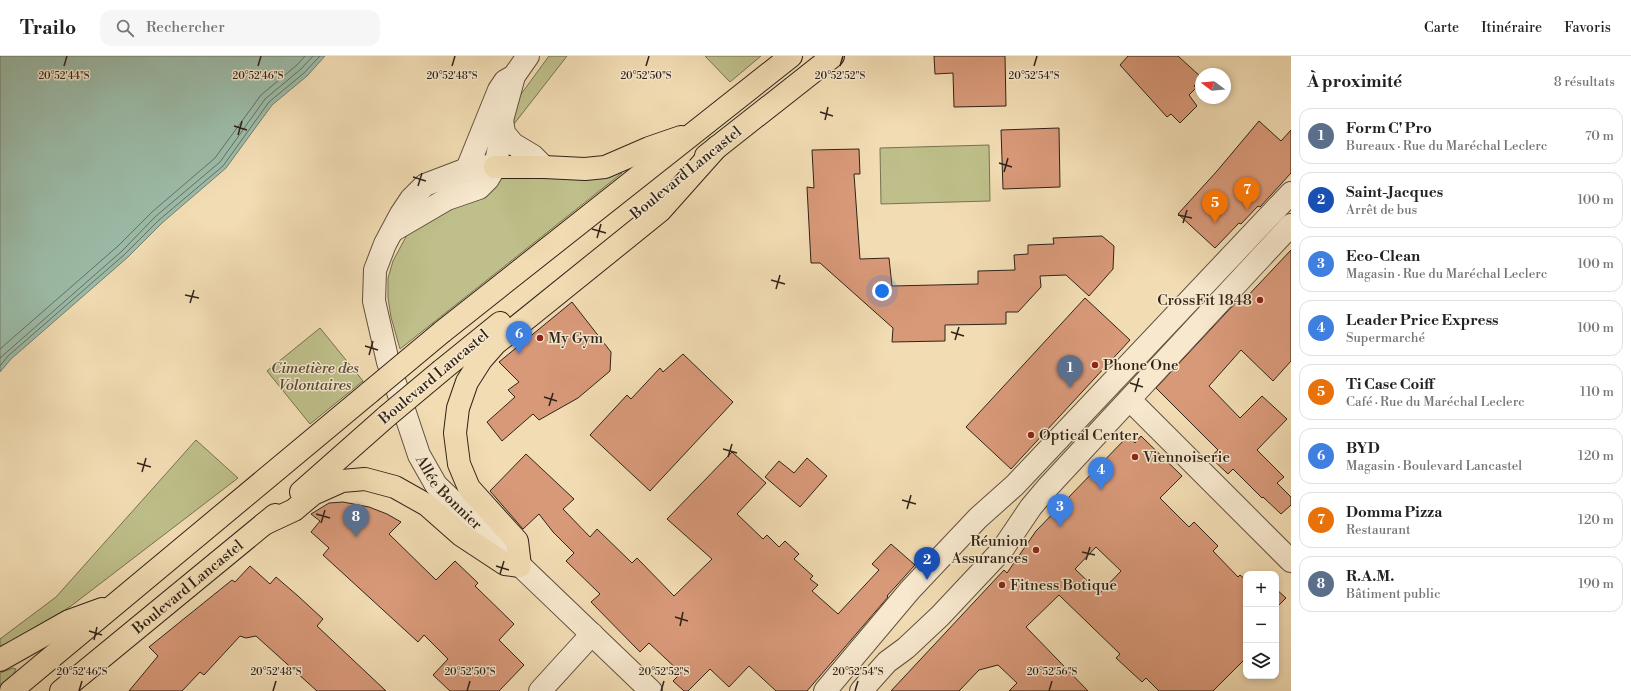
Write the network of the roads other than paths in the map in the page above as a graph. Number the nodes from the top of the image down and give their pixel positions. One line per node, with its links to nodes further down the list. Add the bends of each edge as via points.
1 (528, 56): 4 (street)
2 (791, 56): 6 (main road)
3 (833, 56): 7 (main road, Boulevard Lancastel)
4 (514, 76): 5 (street); 10 (street, via 505,81 499,90)
5 (502, 120): 8 (street); 9 (street, via 504,133 513,144)
6 (696, 132): 9 (main road, via 649,148 606,167); 18 (main road, bridge, via 442,332)
7 (717, 147): 15 (main road, Boulevard Lancastel, bridge, via 442,370); 17 (main road, via 660,211 495,344 467,382 458,408 455,433 458,464 469,488 517,541)
8 (495, 167): 9 (main road); 10 (street, Allée Bonnier, via 479,166); 13 (street, via 479,188 440,202)
9 (544, 167)
10 (467, 169): 13 (street, Allée Bonnier, via 425,185 411,199)
11 (1291, 193): 25 (street, via 1015,485 978,518 910,590)
12 (1291, 225): 14 (street)
13 (393, 230): 17 (street, Allée Bonnier, via 375,270 374,301 388,362 419,455 436,486)
14 (1130, 400): 16 (street); 26 (street, via 1031,507 1002,550 940,616 887,662)
15 (264, 524): 17 (main road, via 294,510 313,494 342,481 365,480 395,487 427,505 462,535 505,564); 22 (main road, Boulevard Lancastel)
16 (1291, 561)
17 (520, 566): 19 (street, Allée Bonnier)
18 (118, 603): 20 (main road, via 69,621); 21 (main road)
19 (592, 634): 23 (street); 24 (street, Allée Bonnier)
20 (0, 660)
21 (12, 691)
22 (61, 691)
23 (540, 691)
24 (651, 691)
25 (825, 691)
26 (861, 691)

